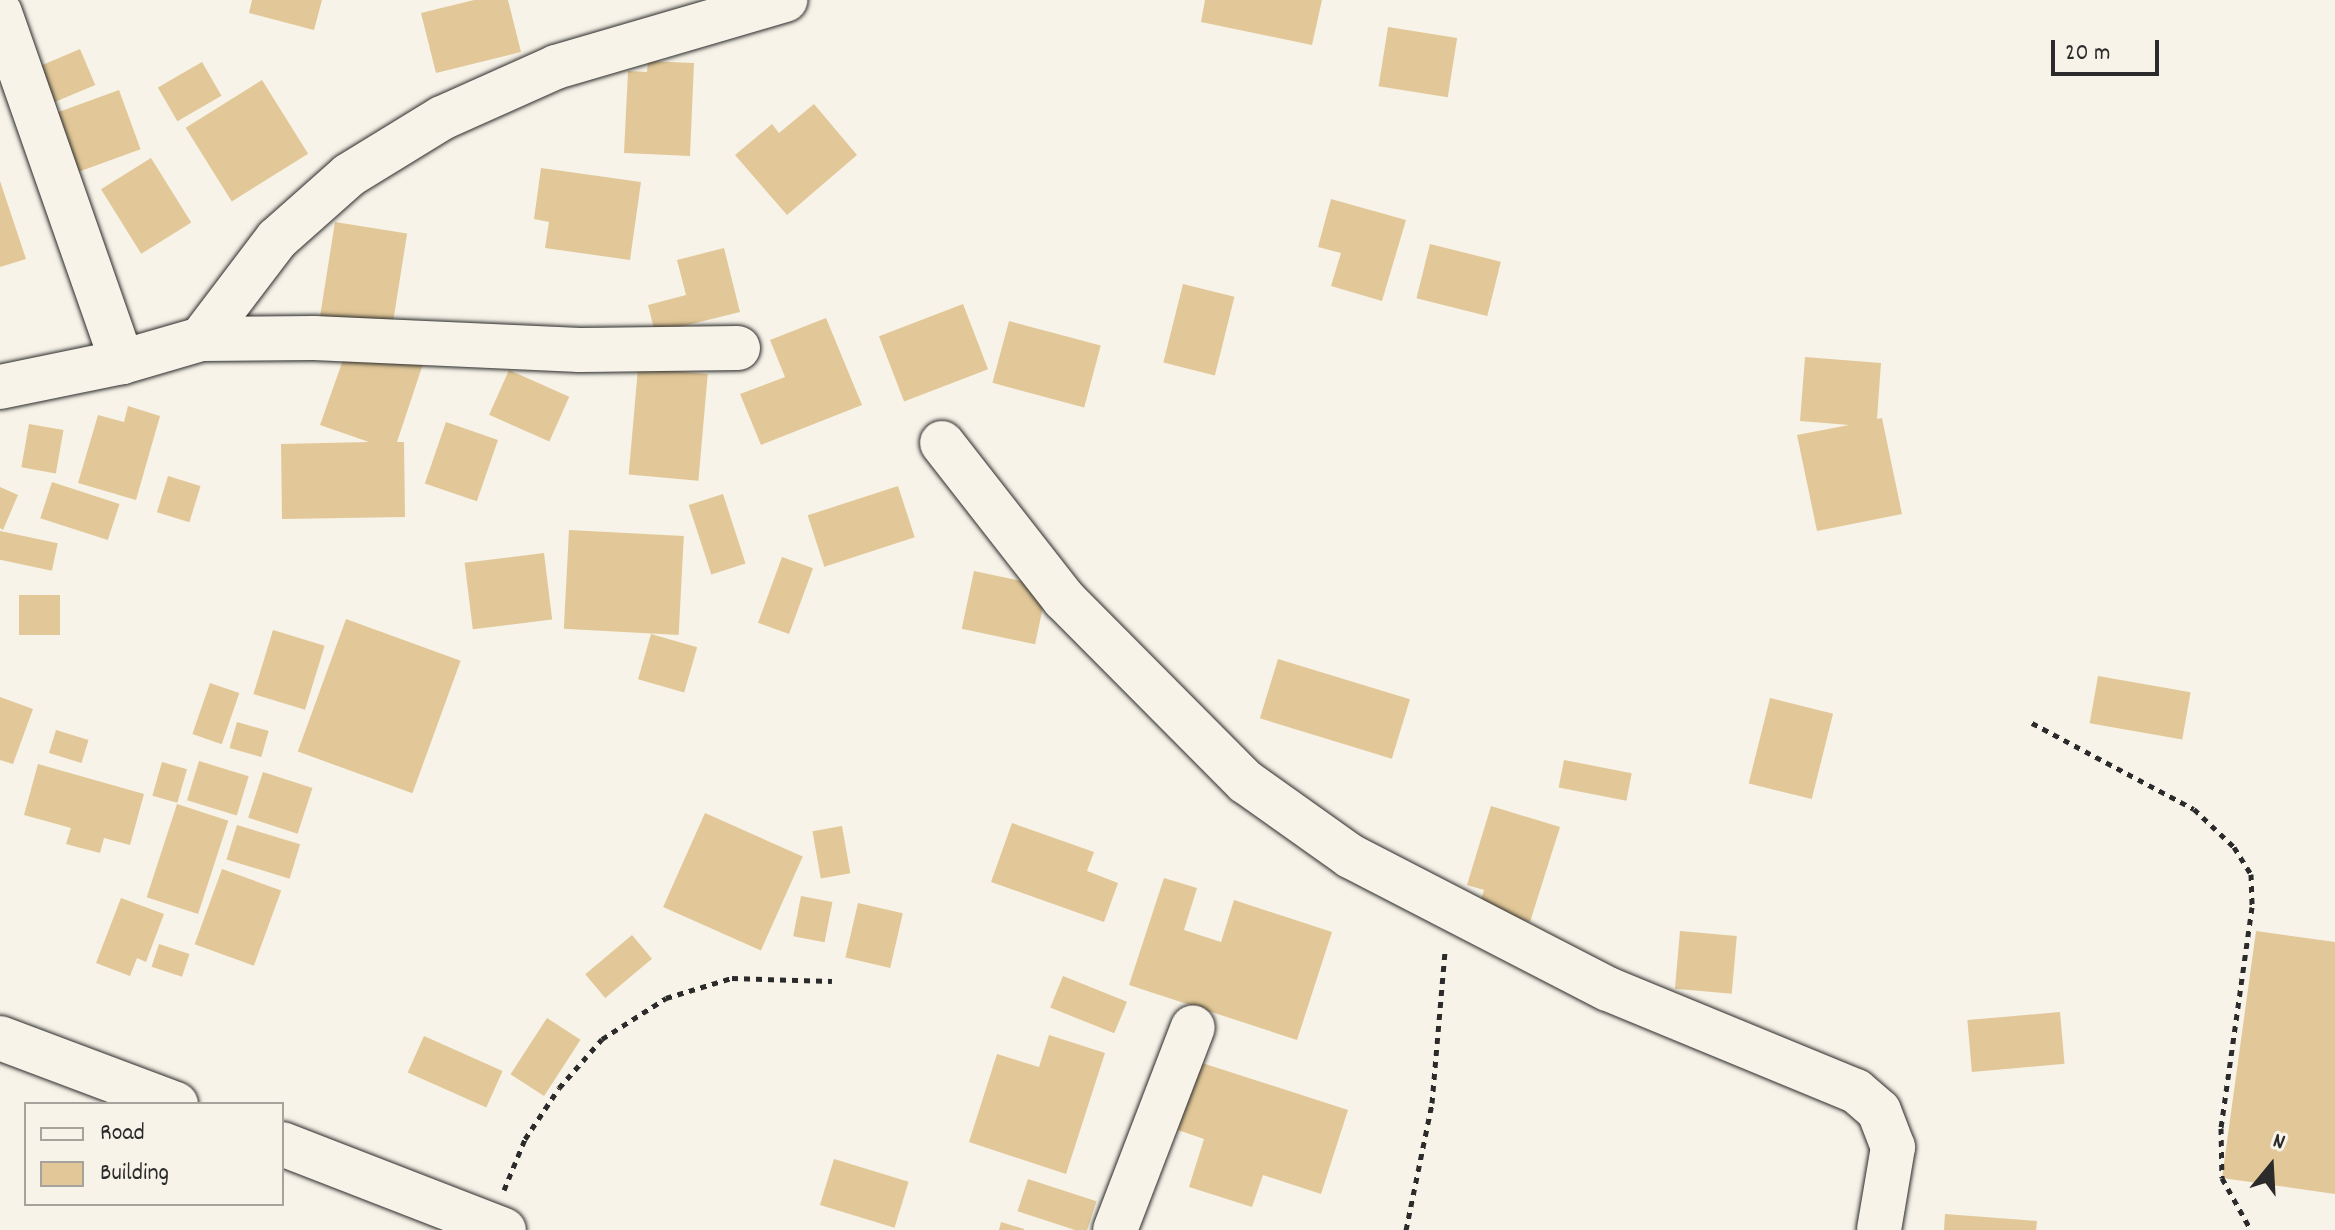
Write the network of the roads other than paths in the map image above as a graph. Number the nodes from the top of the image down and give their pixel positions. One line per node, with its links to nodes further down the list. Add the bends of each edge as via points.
1 (785, 0): 3 (street, via 556,67 442,118 349,175 277,239)
2 (0, 13): 5 (street)
3 (201, 339): 4 (street, via 314,338 580,350); 5 (street)
4 (738, 348)
5 (122, 362): 6 (street)
6 (0, 387)
7 (942, 443): 15 (street, via 1064,599 1246,782 1350,856 1608,989 1856,1091 1879,1111 1893,1147)
8 (1193, 1027): 14 (street)
9 (0, 1038): 10 (street)
10 (171, 1102)
11 (284, 1145): 12 (street)
12 (425, 1217): 13 (street)
13 (497, 1227)
14 (1115, 1230)
15 (1879, 1230)

